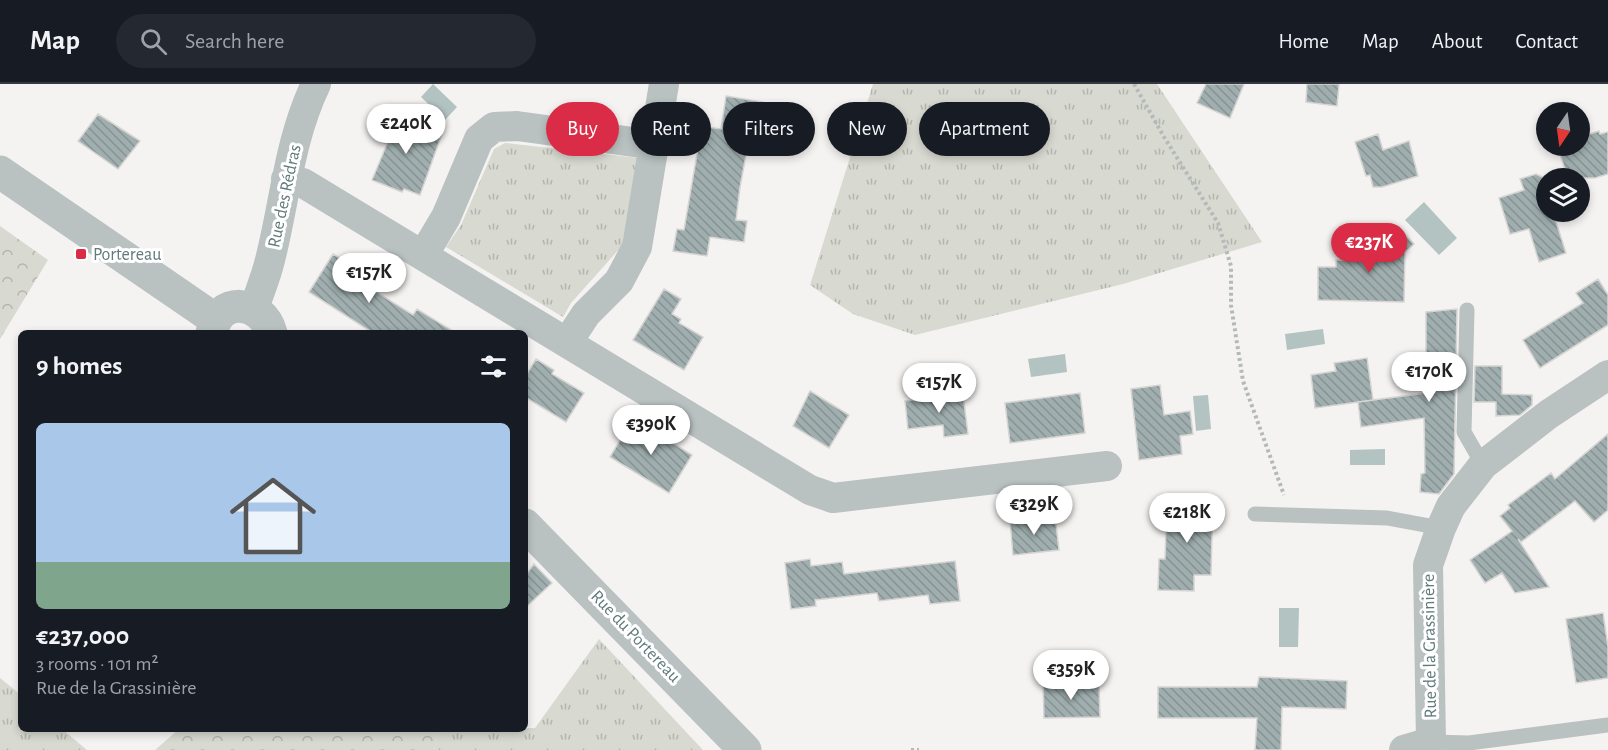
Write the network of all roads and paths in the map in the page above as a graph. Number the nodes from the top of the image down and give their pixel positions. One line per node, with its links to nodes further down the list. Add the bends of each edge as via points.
1 (316, 84): 8 (street, Rue des Rédras, via 302,118)
2 (664, 84): 4 (street)
3 (1134, 84): 18 (path, via 1218,223 1231,266 1231,305 1243,381)
4 (661, 102)
5 (631, 142): 9 (street, via 518,126 494,127 479,139 446,217)
6 (653, 156): 13 (street, via 633,258 619,281 586,314)
7 (0, 172): 12 (street)
8 (286, 179): 9 (street, via 303,183); 11 (street, Rue des Rédras)
9 (424, 254): 13 (street)
10 (1467, 310): 15 (lane, via 1464,432)
11 (263, 321): 12 (street, via 237,306)
12 (214, 326)
13 (567, 343): 16 (street, via 810,490 833,498)
14 (1608, 375): 15 (street, Rue de la Grassinière)
15 (1483, 465): 20 (street, Rue de la Grassinière, via 1451,506)
16 (1107, 466)
17 (1255, 514): 18 (lane)
18 (1291, 515): 20 (lane, via 1387,518)
19 (528, 528): 23 (street, Rue du Portereau)
20 (1441, 528): 22 (street, Rue de la Grassinière, via 1428,565)
21 (1608, 725): 22 (lane)
22 (1417, 746)
23 (745, 750)
24 (911, 750): 25 (path)
25 (919, 750)

